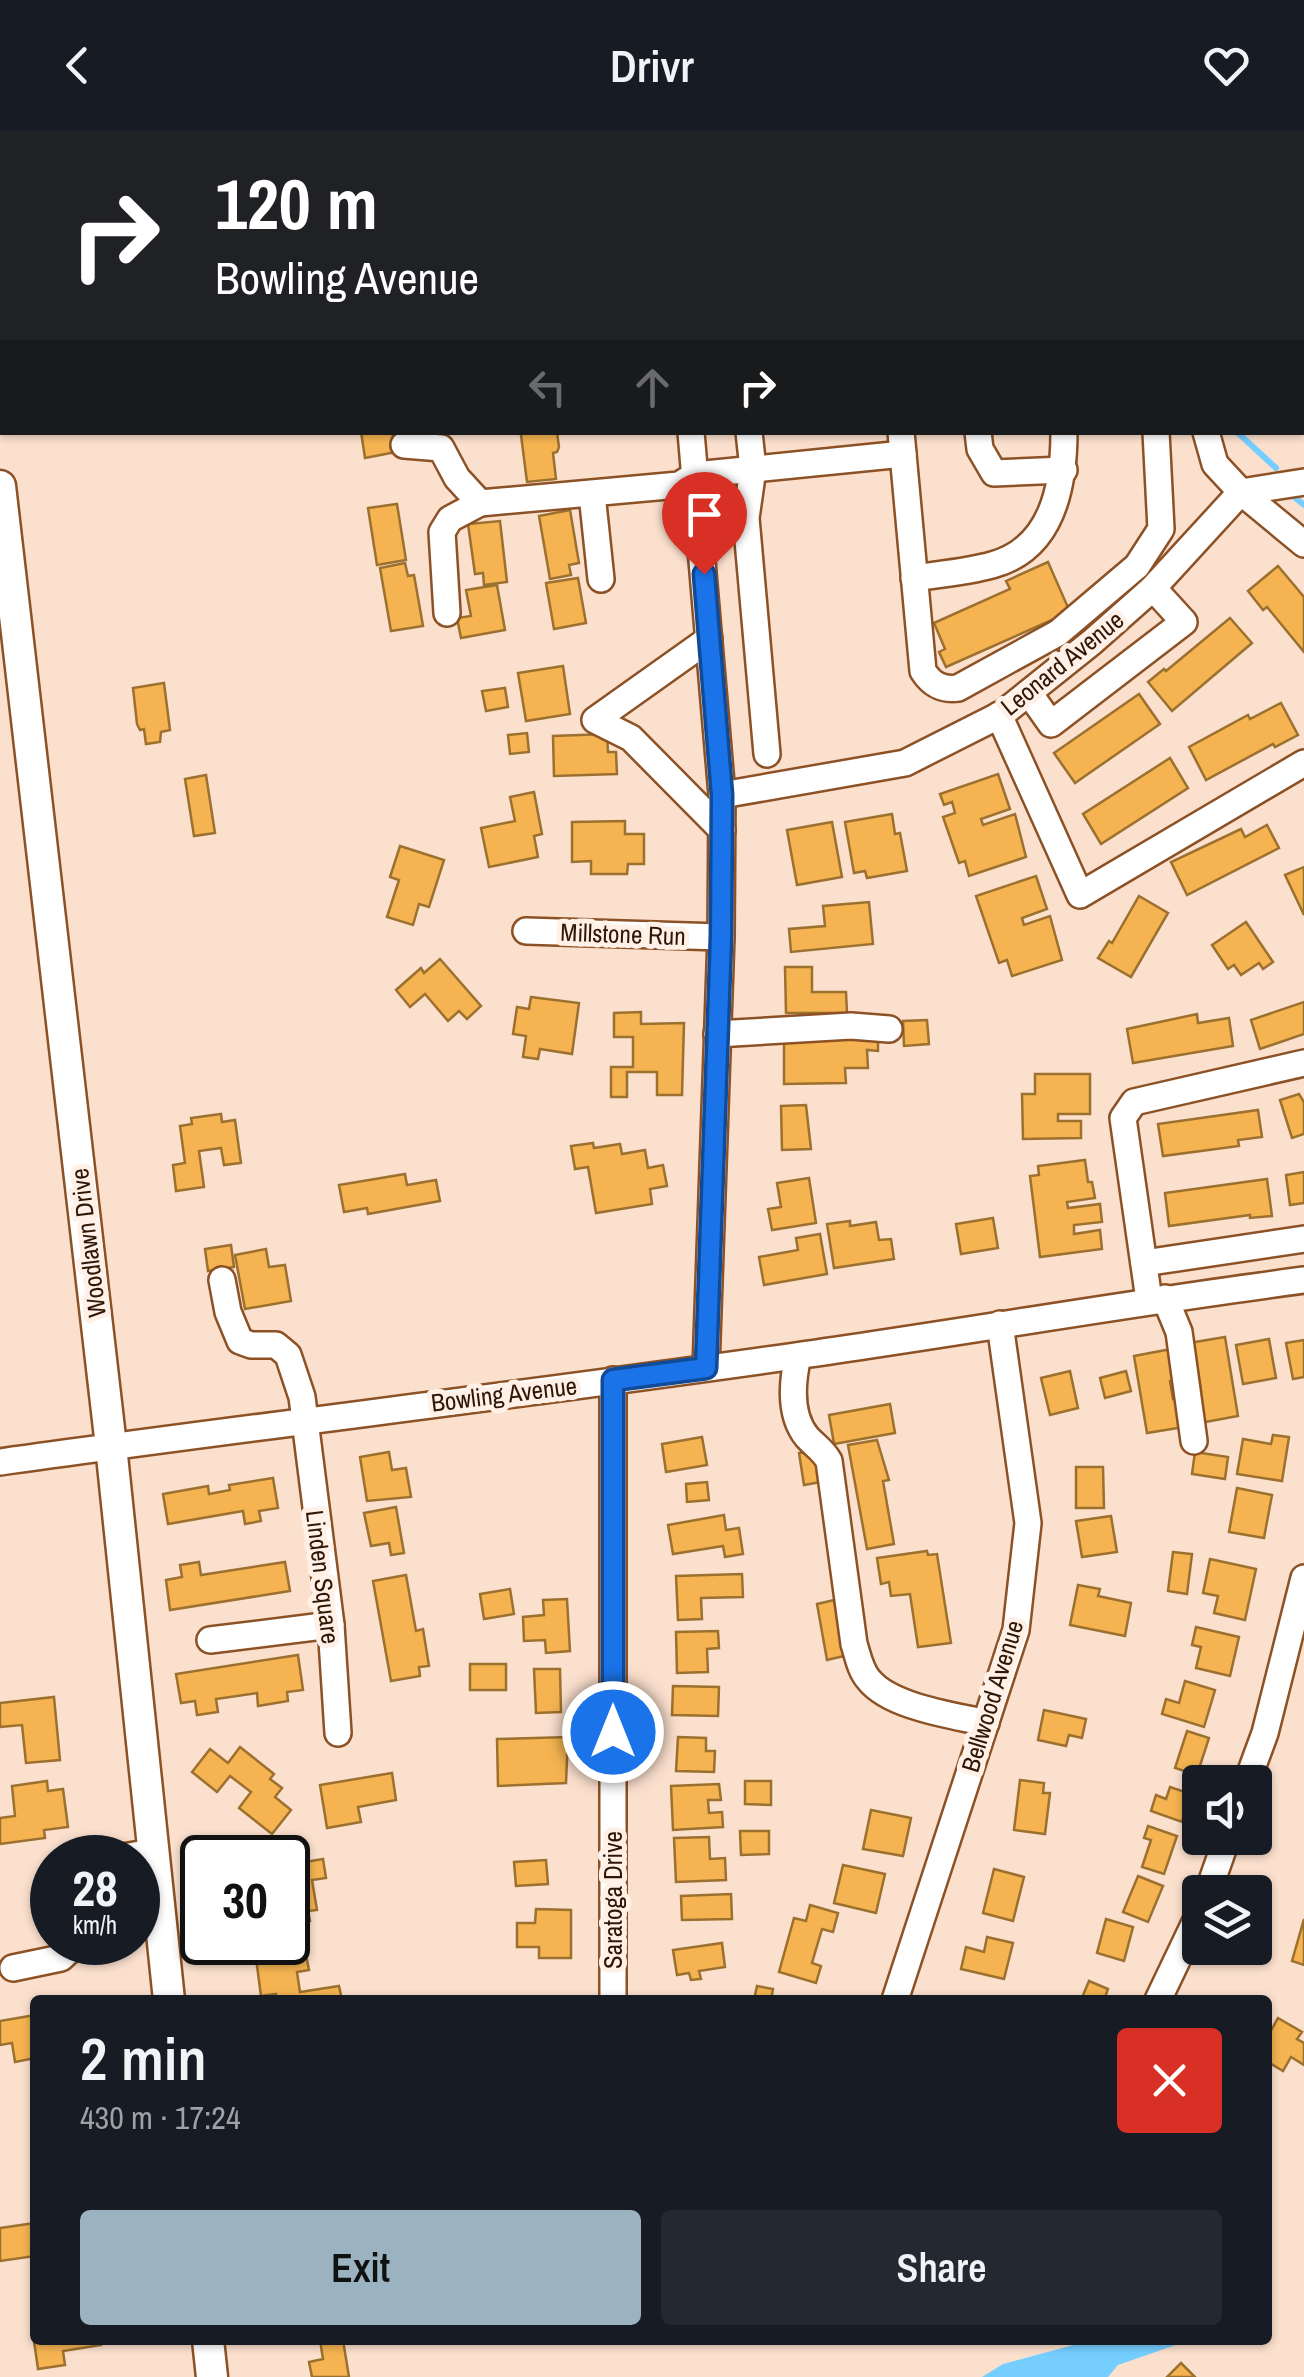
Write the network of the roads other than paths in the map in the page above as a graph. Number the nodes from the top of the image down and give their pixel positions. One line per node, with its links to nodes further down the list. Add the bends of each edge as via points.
1 (690, 435): 11 (street)
2 (749, 435): 9 (street)
3 (978, 435): 10 (street, via 994,473)
4 (1064, 435): 10 (street)
5 (1156, 435): 18 (street, via 1161,529 1137,566 1058,633 947,690 924,671)
6 (1207, 435): 14 (street, via 1215,464)
7 (902, 443): 9 (street); 18 (street)
8 (404, 445): 16 (street, via 441,448)
9 (752, 469): 11 (street); 26 (street, via 746,518)
10 (1064, 470): 18 (street, via 1051,518 1018,554 993,565)
11 (695, 475): 15 (street, via 679,485); 23 (street)
12 (1304, 482): 14 (street)
13 (0, 486): 21 (main road, Woodlawn Drive)
14 (1241, 492): 17 (street); 20 (street, Leonard Avenue)
15 (592, 494): 16 (street); 19 (street)
16 (480, 503): 22 (street, via 450,519 442,532)
17 (1304, 544)
18 (914, 578)
19 (601, 580)
20 (1153, 588): 24 (street, Leonard Avenue); 24 (street, via 1184,622 1052,724)
21 (6, 590): 46 (main road, Woodlawn Drive)
22 (447, 613)
23 (709, 639): 28 (street); 29 (street, via 595,720 631,738)
24 (1030, 693): 25 (street, Leonard Avenue)
25 (999, 715): 27 (street, via 1080,895); 28 (street, Leonard Avenue, via 905,763)
26 (768, 754)
27 (1304, 762)
28 (722, 795): 29 (street)
29 (722, 830): 31 (street)
30 (526, 931): 31 (street, Millstone Run)
31 (721, 937): 33 (street)
32 (889, 1029): 33 (street)
33 (717, 1034): 42 (street)
34 (1304, 1063): 36 (street, via 1134,1102 1123,1118)
35 (1304, 1239): 36 (street)
36 (1144, 1263): 39 (street)
37 (222, 1280): 44 (street, Linden Square, via 240,1341 276,1345 288,1355 302,1396)
38 (1304, 1280): 39 (street, Bowling Avenue)
39 (1157, 1299): 40 (street, Bowling Avenue); 45 (street, via 1179,1332)
40 (1000, 1324): 41 (street, Bowling Avenue); 51 (street, Bellwood Avenue, via 1028,1523 1016,1630)
41 (798, 1356): 42 (street, Bowling Avenue); 51 (street, via 795,1416 829,1462 862,1670 870,1682 917,1706)
42 (706, 1368): 43 (street, Bowling Avenue)
43 (613, 1380): 44 (street, Bowling Avenue); 60 (street, Saratoga Drive)
44 (302, 1422): 46 (street, Bowling Avenue); 49 (street, Linden Square)
45 (1194, 1441)
46 (111, 1446): 47 (street, Bowling Avenue); 54 (main road, Woodlawn Drive)
47 (0, 1462)
48 (1304, 1578): 53 (street)
49 (332, 1625): 50 (street); 52 (street, Linden Square)
50 (210, 1640)
51 (986, 1724): 61 (street, Bellwood Avenue)
52 (338, 1734)
53 (1253, 1765)
54 (152, 1835)
55 (160, 1911): 59 (main road, Woodlawn Drive)
56 (1182, 1950): 62 (street)
57 (30, 1965): 58 (street)
58 (14, 1968)
59 (168, 1995)
60 (613, 1995)
61 (897, 1995)
62 (1160, 1995)
63 (209, 2345): 64 (main road)
64 (212, 2377)

